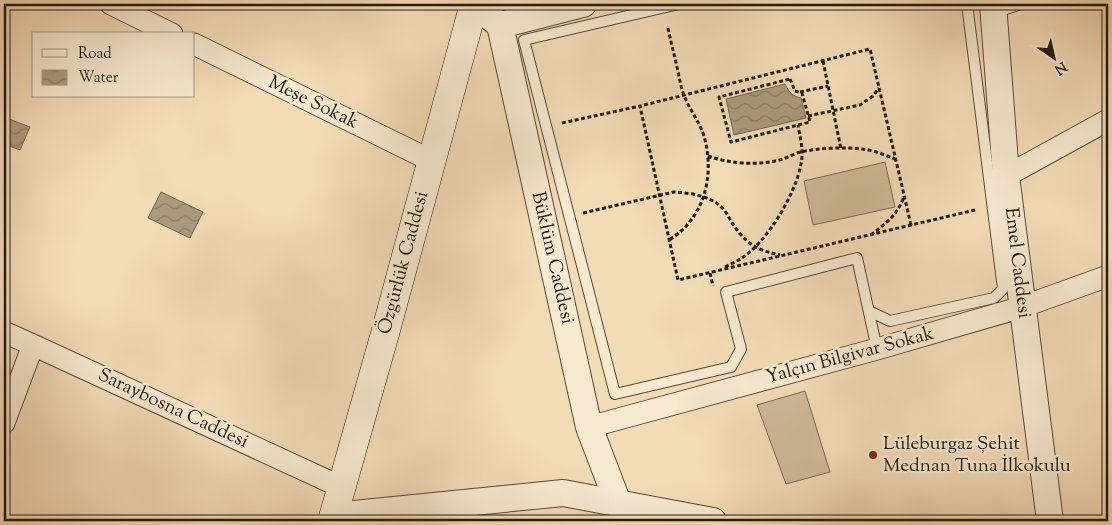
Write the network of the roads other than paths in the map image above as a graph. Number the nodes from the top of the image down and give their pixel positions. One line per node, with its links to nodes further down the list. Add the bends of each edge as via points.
1 (111, 4): 9 (street)
2 (474, 4): 8 (street); 12 (main road, Özgürlük Caddesi)
3 (583, 4): 8 (street)
4 (679, 4): 16 (lane, via 524,40 614,394 730,367 741,349 726,292 857,258)
5 (968, 4): 16 (lane, via 1003,289 994,298 890,321)
6 (1020, 4): 7 (lane)
7 (993, 9): 13 (street, Emel Caddesi)
8 (500, 25): 21 (street, Büklüm Caddesi)
9 (168, 32)
10 (195, 44): 12 (street, Meşe Sokak)
11 (1108, 120): 13 (street)
12 (432, 161): 22 (main road, Özgürlük Caddesi)
13 (1006, 176): 15 (street, Emel Caddesi)
14 (1108, 276): 15 (street, Yalçın Bilgivar Sokak)
15 (1022, 307): 19 (street, Yalçın Bilgivar Sokak); 26 (street, Emel Caddesi)
16 (869, 312): 19 (lane)
17 (4, 332): 18 (street, Saraybosna Caddesi)
18 (33, 345): 20 (street); 22 (street, Saraybosna Caddesi)
19 (877, 349): 21 (street, Yalçın Bilgivar Sokak)
20 (4, 423)
21 (589, 427): 23 (street, Büklüm Caddesi)
22 (341, 487): 24 (main road, Özgürlük Caddesi)
23 (619, 512): 24 (street, via 563,492); 25 (street)
24 (333, 518)
25 (713, 521)
26 (1050, 521)

